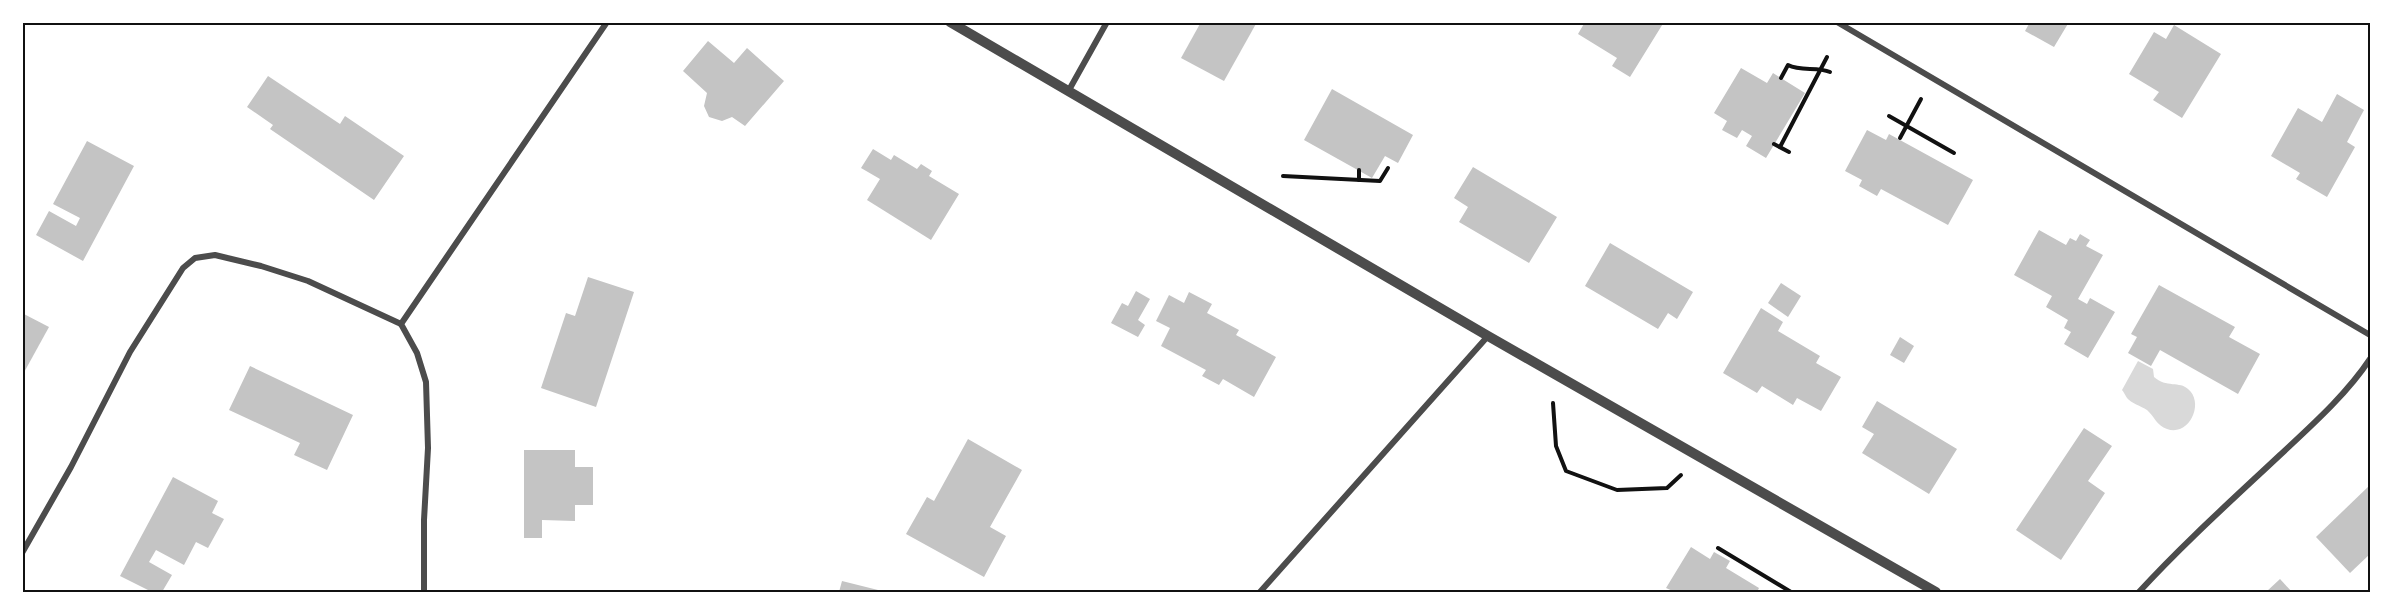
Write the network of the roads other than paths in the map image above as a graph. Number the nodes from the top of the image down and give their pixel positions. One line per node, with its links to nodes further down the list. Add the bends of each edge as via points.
1 (607, 22): 6 (street)
2 (950, 22): 5 (street)
3 (1107, 22): 5 (street)
4 (1837, 22): 7 (street)
5 (1069, 90): 8 (street)
6 (401, 324): 10 (street, via 308,281 271,269 215,255 195,258 183,268 130,352); 11 (street, via 417,353 426,382)
7 (2370, 335)
8 (1488, 336): 12 (street); 13 (street)
9 (2370, 359): 14 (street, via 2303,434)
10 (22, 553)
11 (424, 592)
12 (1260, 592)
13 (1936, 592)
14 (2139, 592)

